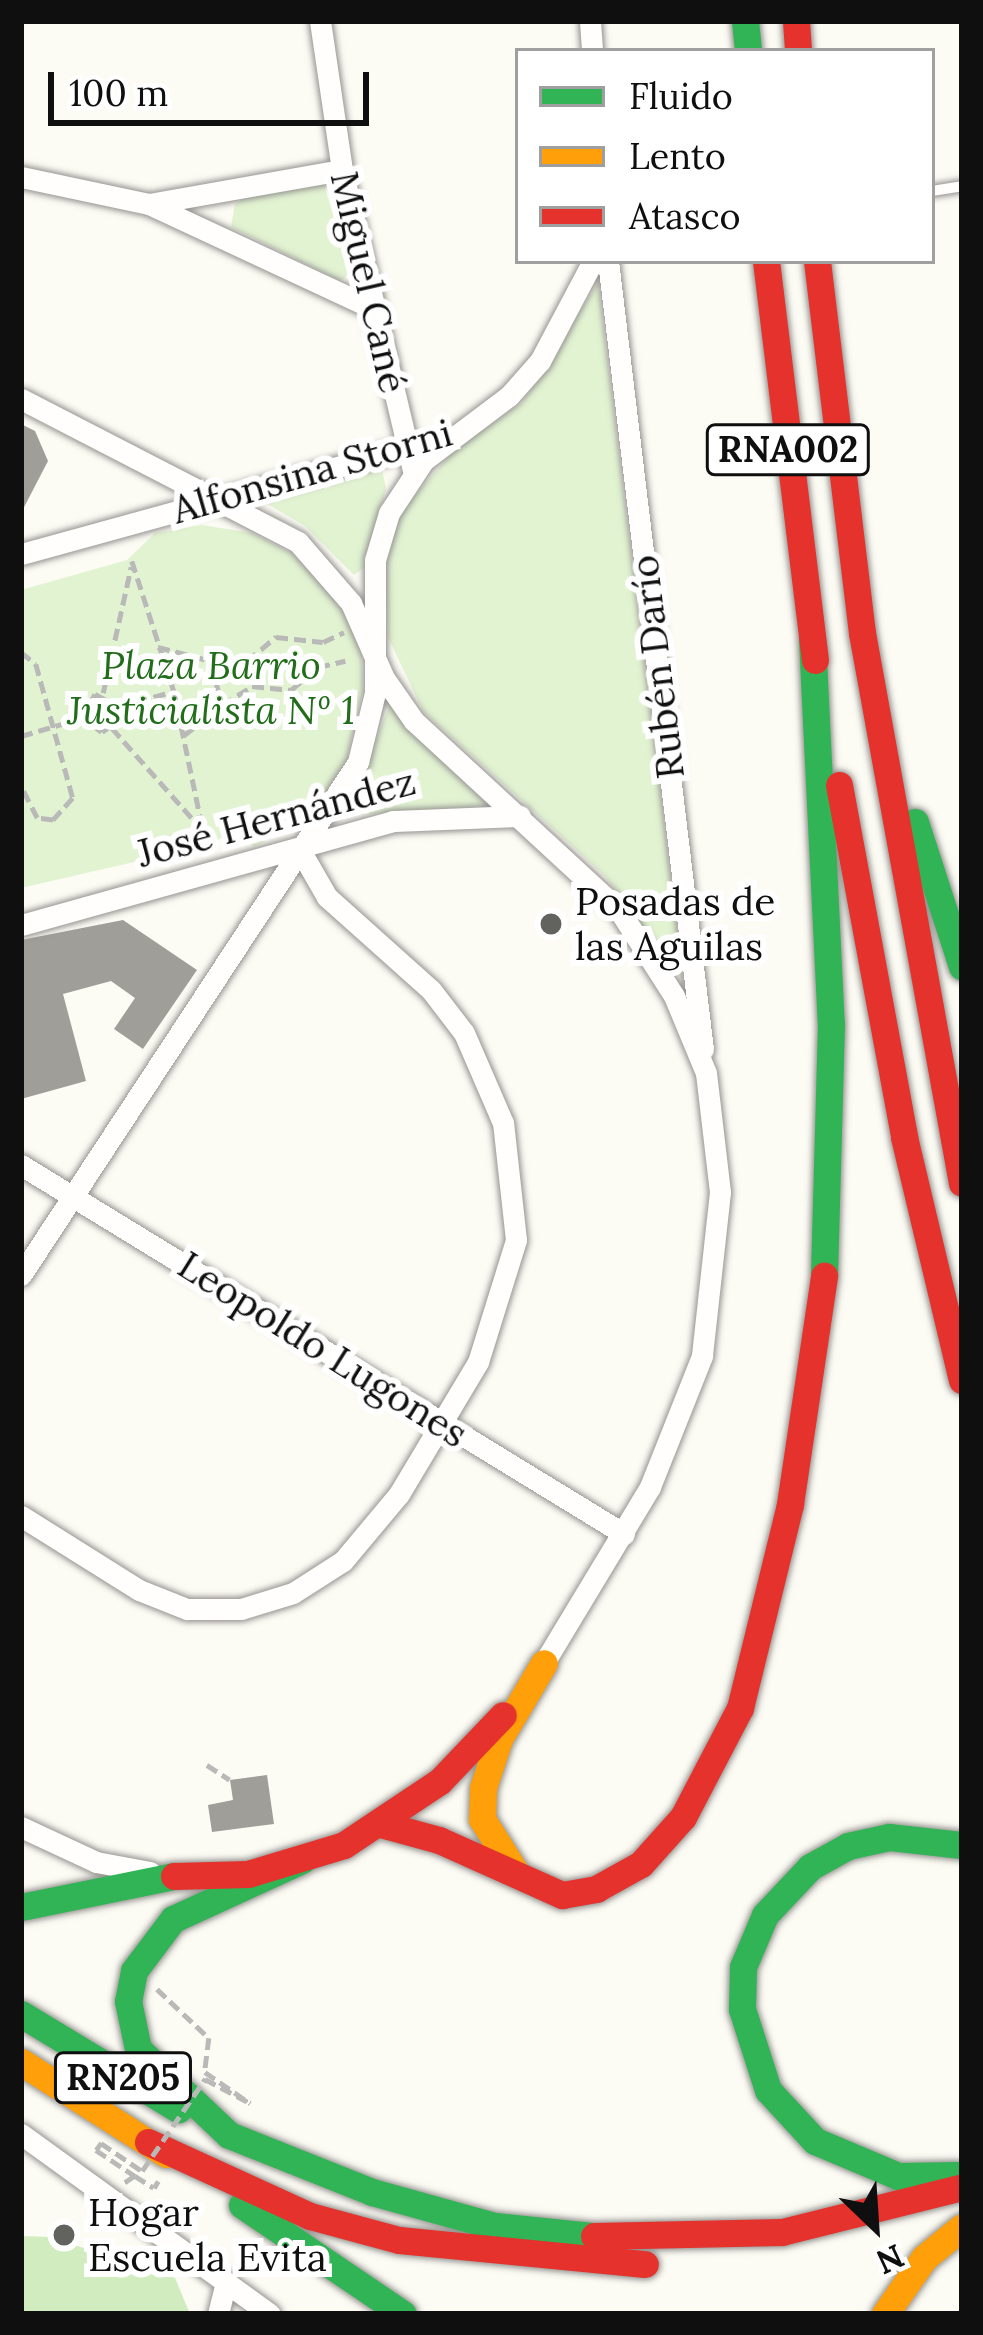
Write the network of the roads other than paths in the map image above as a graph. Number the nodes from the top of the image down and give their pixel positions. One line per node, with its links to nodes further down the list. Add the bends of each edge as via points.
1 (320, 21): 2 (street, Miguel Cané)
2 (342, 170): 4 (street); 9 (street, Miguel Cané)
3 (21, 177): 4 (street)
4 (149, 204): 9 (street)
5 (591, 264): 11 (street, Alfonsina Storni, via 540,361)
6 (608, 264): 23 (street, Rubén Darío)
7 (766, 264): 17 (main road, RNA002)
8 (817, 264): 16 (main road, RNA002)
9 (376, 310): 12 (street, Miguel Cané)
10 (21, 399): 14 (street)
11 (461, 433): 12 (street, Alfonsina Storni); 13 (street)
12 (408, 447): 13 (street, Miguel Cané); 14 (street, Alfonsina Storni)
13 (413, 472): 18 (street, via 380,536)
14 (222, 497): 15 (street, Alfonsina Storni); 18 (street, via 313,556 351,603)
15 (21, 554)
16 (862, 633): 22 (main road); 25 (main road, RNA002)
17 (812, 639): 28 (main road, RNA002, via 904,1137); 38 (main road, via 831,1024 826,1258 770,1602 740,1708 683,1817 616,1882 562,1895)
18 (373, 651): 19 (street, via 414,721); 20 (street, via 375,693 358,761)
19 (521, 816): 20 (street, José Hernández, via 427,815); 23 (street, via 596,882 649,951)
20 (300, 850): 21 (street, José Hernández); 26 (street); 29 (street, via 326,898 431,990 464,1034 503,1123 516,1240 478,1362)
21 (21, 925)
22 (962, 967)
23 (706, 1073): 31 (street, via 720,1192 716,1282 682,1420)
24 (21, 1165): 26 (street, Leopoldo Lugones)
25 (962, 1183)
26 (73, 1195): 27 (street); 29 (street, Leopoldo Lugones)
27 (21, 1275)
28 (962, 1380)
29 (446, 1425): 30 (street, via 343,1561 293,1593 241,1609 187,1609 139,1589); 31 (street, Leopoldo Lugones)
30 (21, 1516)
31 (624, 1534): 32 (street)
32 (544, 1663): 33 (main road, via 475,1747); 38 (main road, via 499,1739 482,1804 491,1844)
33 (384, 1825): 36 (main road); 38 (main road, via 439,1840)
34 (21, 1827): 37 (street, via 96,1862)
35 (962, 1845): 45 (main road, via 889,1837 848,1846 810,1867 765,1915 743,1967 742,2008 768,2090 815,2141 898,2176)
36 (302, 1860): 37 (main road, via 248,1874); 43 (main road, via 173,1918 134,1971 128,2000 138,2049)
37 (174, 1876): 39 (main road)
38 (533, 1887)
39 (21, 1907)
40 (21, 2014): 43 (main road, RN205)
41 (21, 2062): 44 (main road, RN205)
42 (21, 2134): 49 (street)
43 (229, 2135): 46 (main road, via 372,2192 495,2226 597,2238 782,2232)
44 (148, 2142): 47 (main road, via 310,2216 399,2240 575,2262 771,2254); 52 (main road)
45 (962, 2174)
46 (962, 2187)
47 (962, 2208)
48 (962, 2227): 53 (main road, via 924,2258)
49 (226, 2282): 50 (street); 51 (street)
50 (218, 2314)
51 (270, 2314)
52 (403, 2314)
53 (885, 2314)

